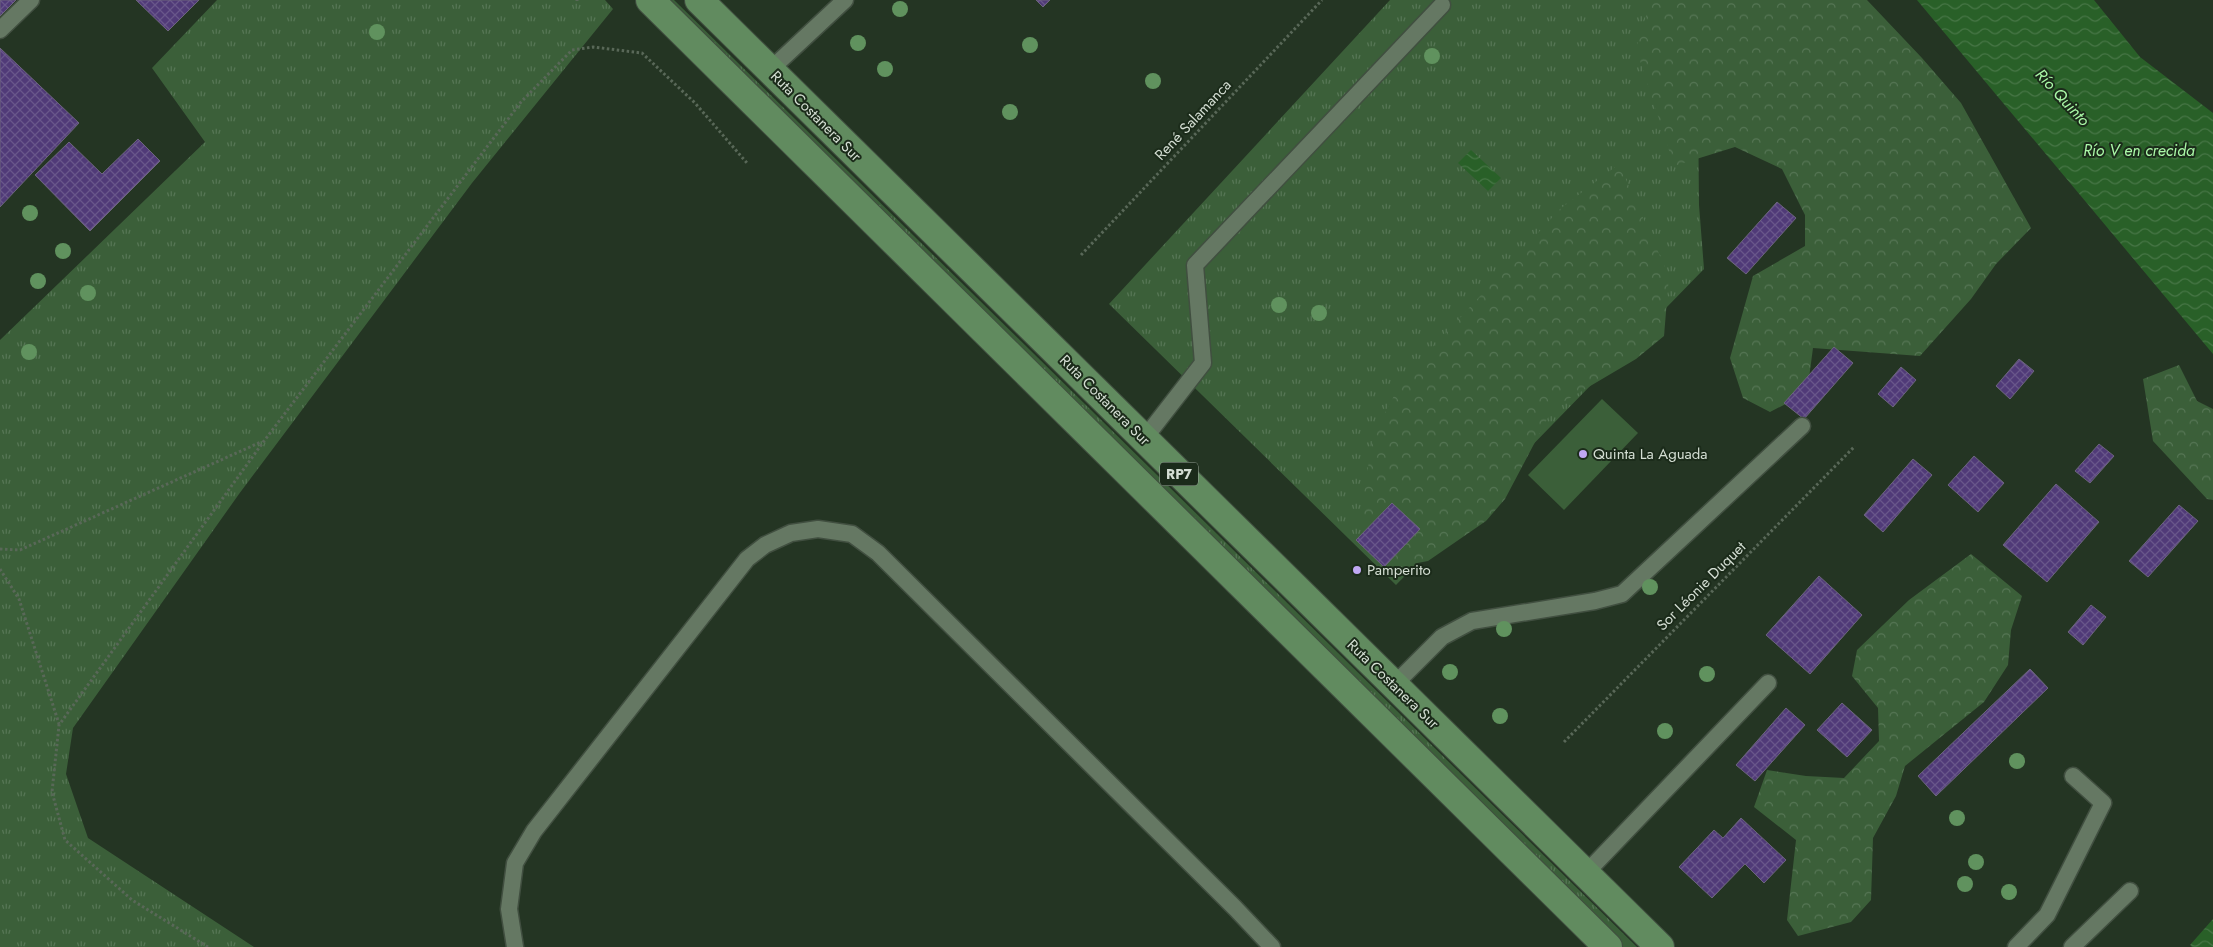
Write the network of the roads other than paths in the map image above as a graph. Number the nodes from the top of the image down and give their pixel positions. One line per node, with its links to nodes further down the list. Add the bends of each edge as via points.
1 (31, 0): 6 (lane)
2 (650, 0): 17 (main road, RP7)
3 (699, 0): 7 (main road, Ruta Costanera Sur / RP7)
4 (845, 0): 7 (lane)
5 (1442, 5): 9 (lane, via 1195,265 1203,363)
6 (0, 30)
7 (770, 70): 9 (main road, Ruta Costanera Sur / RP7)
8 (1802, 426): 11 (lane, via 1622,594 1472,621 1442,637)
9 (1144, 439): 11 (main road, Ruta Costanera Sur / RP7)
10 (1768, 683): 13 (lane)
11 (1394, 685): 13 (main road, Ruta Costanera Sur / RP7)
12 (2073, 776): 19 (lane, via 2103,804 2047,915)
13 (1586, 873): 18 (main road, Ruta Costanera Sur / RP7)
14 (2130, 891): 20 (lane)
15 (515, 947): 16 (lane, via 509,909 515,863 534,831 747,559 764,545 791,533 818,529 852,534 878,553)
16 (1272, 947)
17 (1608, 947)
18 (1660, 947)
19 (2016, 947)
20 (2072, 947)

